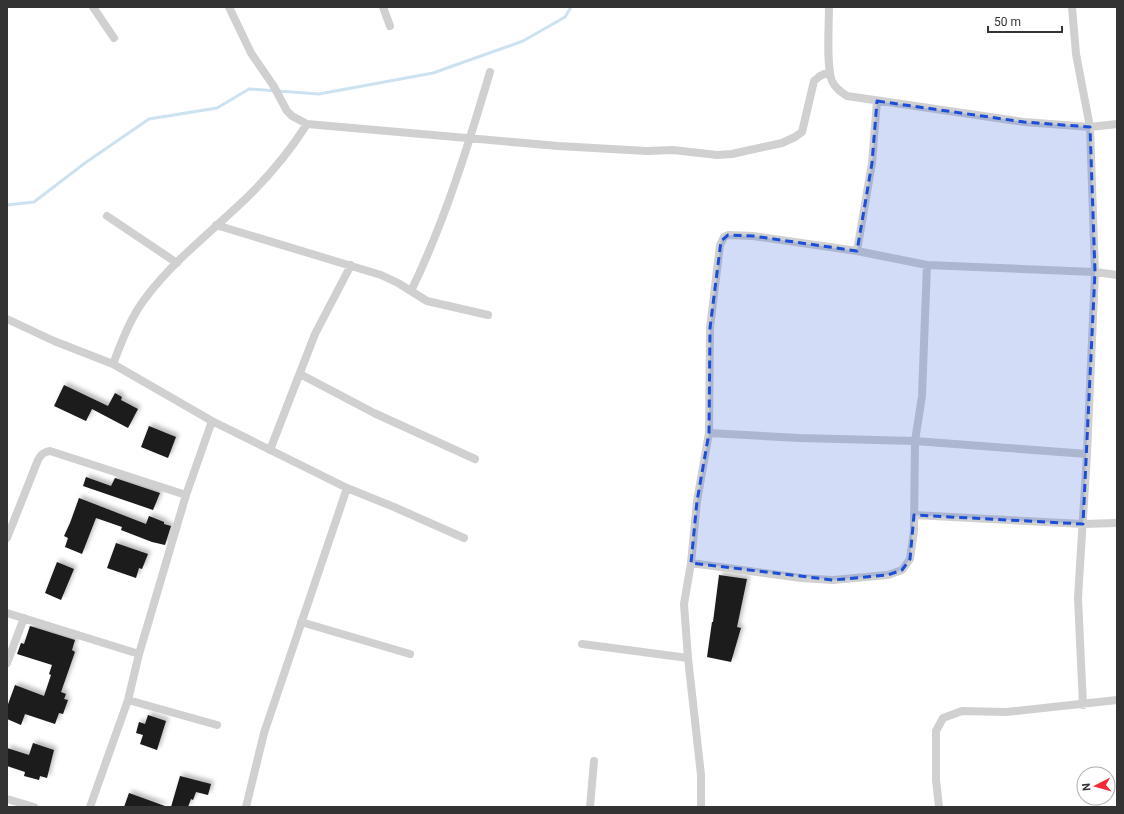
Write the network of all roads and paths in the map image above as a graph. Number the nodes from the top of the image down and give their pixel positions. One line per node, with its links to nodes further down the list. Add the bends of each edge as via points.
1 (93, 7): 7 (street)
2 (228, 7): 11 (street, via 251,52 287,111)
3 (384, 7): 6 (street)
4 (829, 7): 9 (street)
5 (1072, 7): 13 (street, via 1076,54)
6 (390, 26)
7 (114, 38)
8 (490, 72): 14 (street)
9 (829, 72): 10 (street, via 838,90 847,96); 14 (street, via 814,82 802,132 782,143 732,154 565,147)
10 (877, 101): 13 (street, via 1024,122); 17 (street, via 872,163)
11 (307, 124): 14 (street); 16 (street, via 264,178)
12 (1117, 124): 13 (street)
13 (1090, 127): 21 (street)
14 (470, 138): 23 (street, via 445,211)
15 (107, 216): 18 (street)
16 (216, 225): 18 (street); 19 (street)
17 (857, 251): 20 (street); 29 (street, via 753,236 724,237 720,245 710,328)
18 (177, 263): 26 (street, via 147,296 136,313)
19 (351, 265): 23 (street, via 381,275); 27 (street, via 315,334)
20 (927, 265): 21 (street); 30 (street, via 922,396)
21 (1095, 272): 22 (street); 32 (street)
22 (1117, 274)
23 (411, 291): 24 (street, via 427,301)
24 (488, 315)
25 (7, 320): 26 (street)
26 (113, 364): 28 (street)
27 (300, 374): 31 (street); 33 (street)
28 (212, 421): 31 (street); 35 (street)
29 (709, 433): 30 (street); 41 (street, via 697,501)
30 (915, 441): 32 (street); 36 (street)
31 (270, 450): 34 (street)
32 (1087, 454): 38 (street)
33 (475, 459)
34 (347, 488): 40 (street); 44 (street)
35 (186, 495): 39 (street, via 50,450 41,454 38,460); 46 (street)
36 (914, 515): 38 (street); 41 (street, via 910,560 902,570 888,575 833,580)
37 (1117, 523): 38 (street)
38 (1083, 524): 52 (street, via 1078,598)
39 (7, 538)
40 (464, 538)
41 (691, 563): 48 (street, via 684,604)
42 (7, 613): 43 (street)
43 (24, 618): 46 (street); 49 (street)
44 (300, 622): 47 (street); 58 (street, via 264,733)
45 (582, 644): 48 (street)
46 (139, 654): 50 (street)
47 (410, 654)
48 (688, 658): 60 (street, via 701,775)
49 (7, 663)
50 (128, 700): 53 (street); 57 (street)
51 (1117, 700): 52 (street)
52 (1082, 705): 61 (street, via 1006,712 962,711 943,718 936,731)
53 (216, 725)
54 (594, 760): 59 (street)
55 (7, 800): 56 (street)
56 (34, 807)
57 (90, 807)
58 (246, 807)
59 (590, 807)
60 (701, 807)
61 (939, 807)

